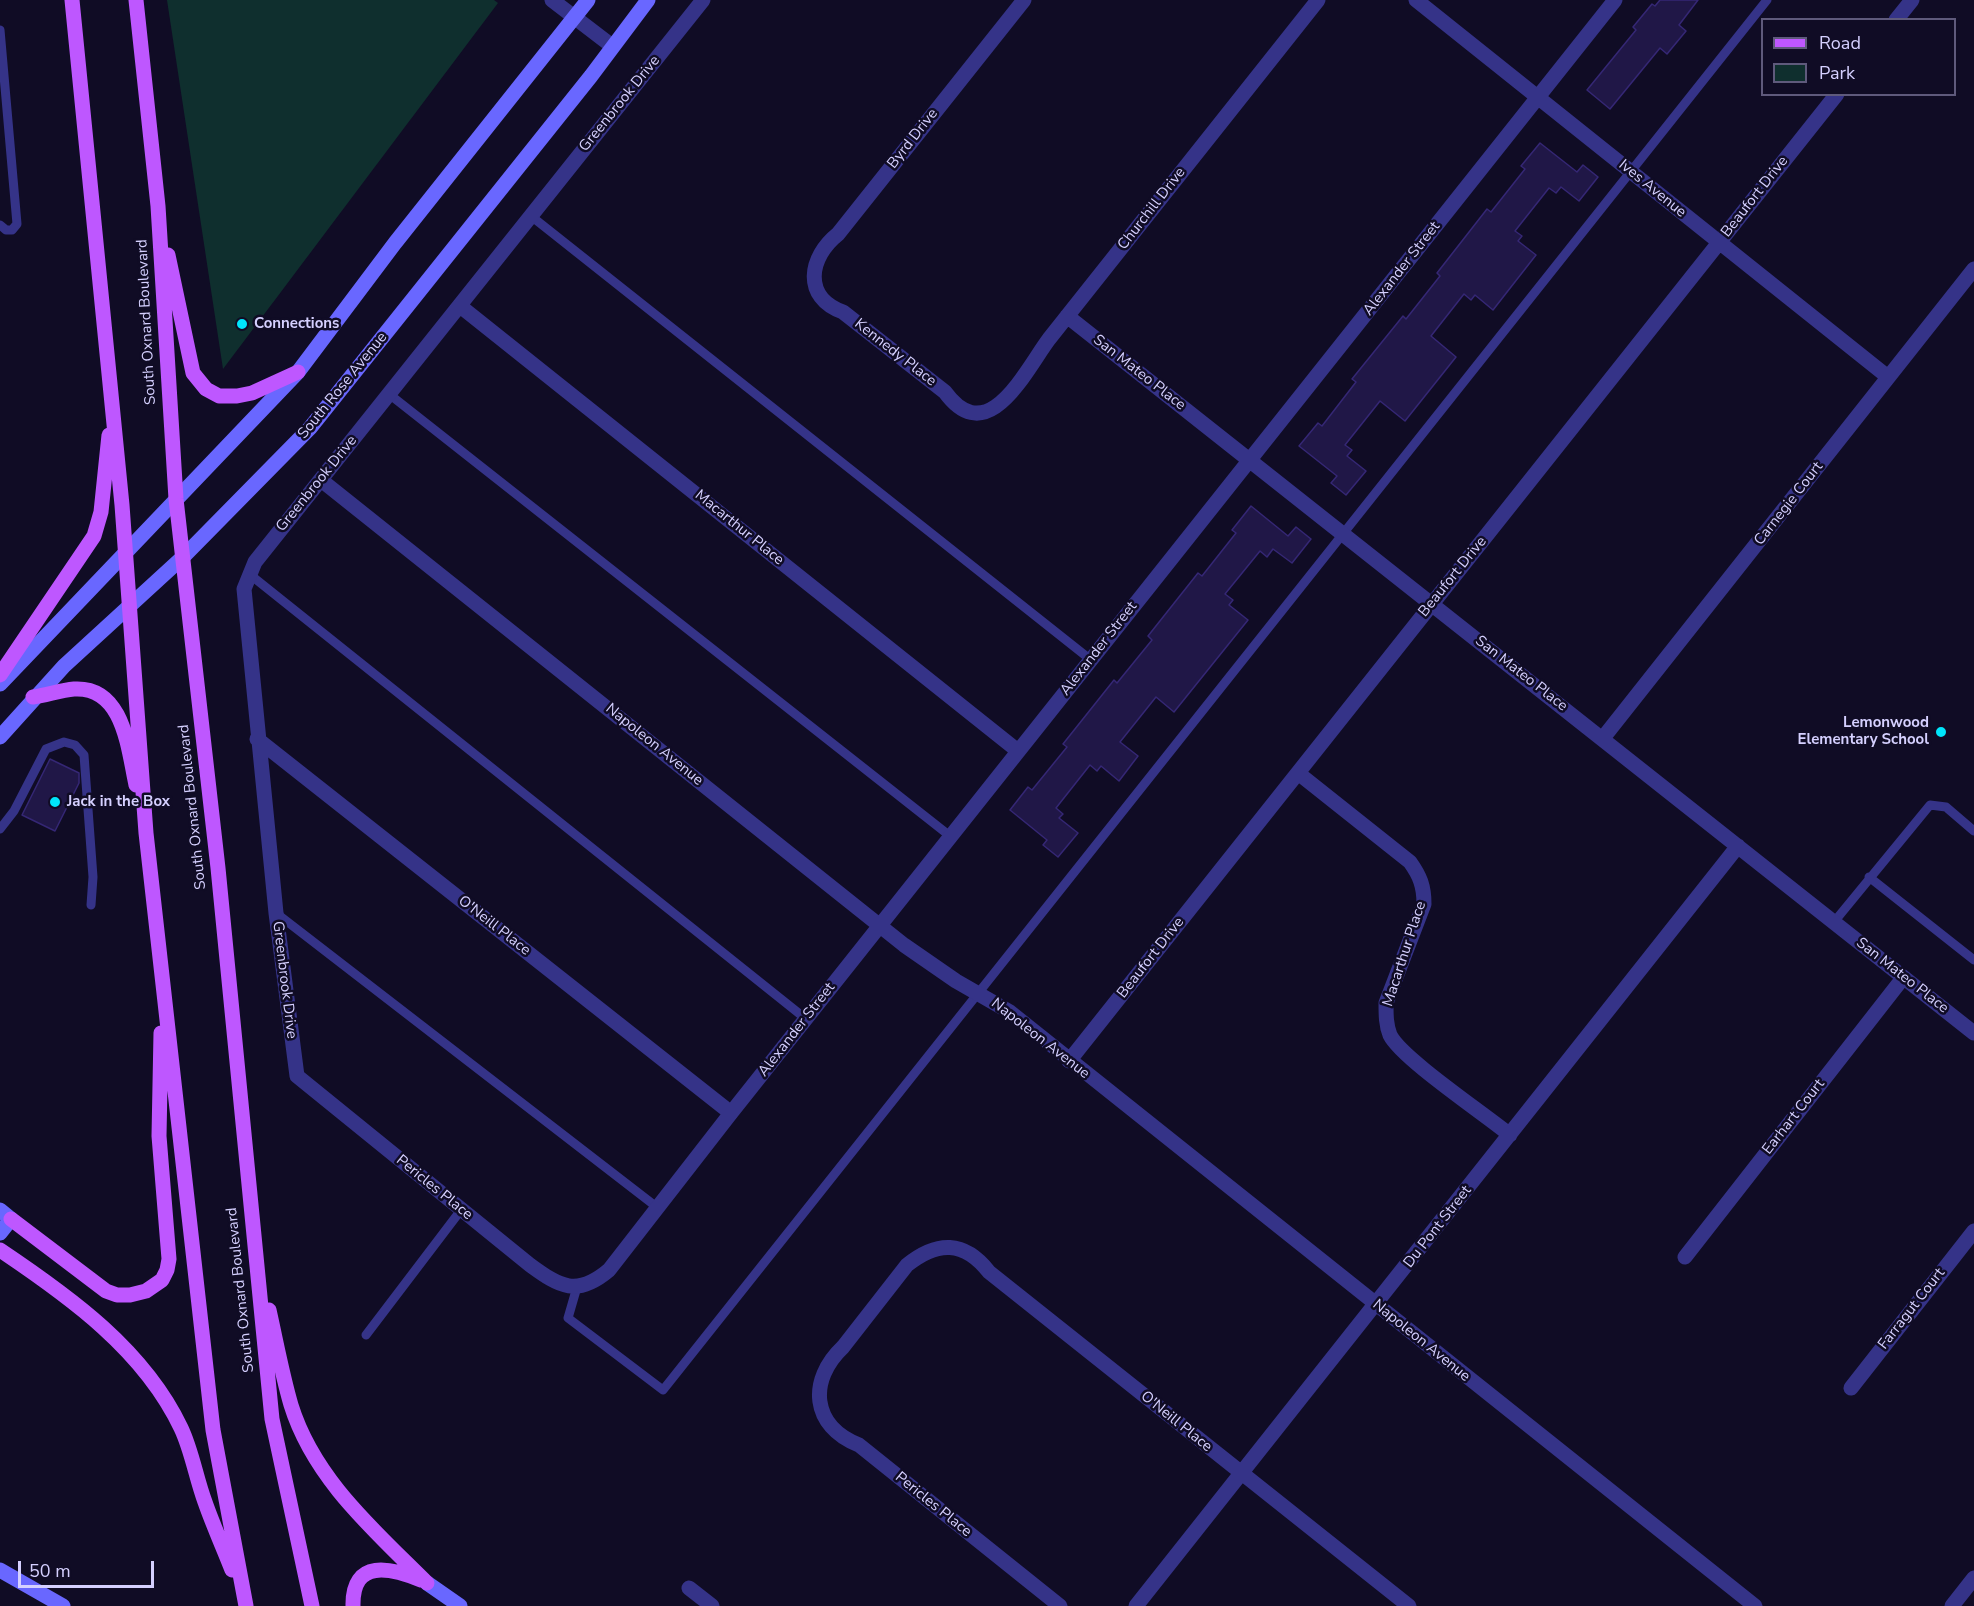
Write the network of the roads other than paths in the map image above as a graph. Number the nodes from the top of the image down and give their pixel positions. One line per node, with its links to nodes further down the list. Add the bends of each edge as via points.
1 (72, 0): 31 (main road)
2 (136, 0): 20 (main road, South Oxnard Boulevard)
3 (552, 0): 13 (street)
4 (588, 0): 13 (main road)
5 (648, 0): 16 (main road, South Rose Avenue)
6 (703, 0): 21 (street, Greenbrook Drive)
7 (1024, 0): 25 (street, Byrd Drive, via 821,252)
8 (1318, 0): 27 (street, Churchill Drive)
9 (1416, 0): 18 (street, Ives Avenue)
10 (1615, 0): 18 (street, Alexander Street)
11 (1767, 0): 19 (lane)
12 (1912, 0): 14 (street)
13 (574, 17): 16 (street); 28 (main road, via 394,243)
14 (1898, 18)
15 (0, 30): 22 (lane, via 17,224 12,230)
16 (612, 46): 38 (main road, South Rose Avenue, via 310,429)
17 (1835, 96): 23 (street, Beaufort Drive)
18 (1537, 97): 19 (street, Ives Avenue); 33 (street, Alexander Street)
19 (1631, 171): 23 (street, Ives Avenue); 36 (lane)
20 (158, 206): 28 (main road, via 193,373 206,389 219,396 237,396); 35 (main road, South Oxnard Boulevard)
21 (531, 216): 26 (street, Greenbrook Drive); 42 (lane)
22 (0, 225)
23 (1720, 242): 29 (street, Ives Avenue); 40 (street, Beaufort Drive)
24 (1974, 269): 29 (street, Carnegie Court)
25 (814, 282): 32 (street, Kennedy Place, via 827,303 945,392 962,410)
26 (460, 306): 30 (street, Greenbrook Drive); 49 (street, Macarthur Place)
27 (1067, 316): 32 (street, Churchill Drive, via 1012,394); 33 (street, San Mateo Place)
28 (298, 372): 35 (main road)
29 (1888, 377): 47 (street, Carnegie Court)
30 (389, 394): 34 (street, Greenbrook Drive); 54 (lane)
31 (112, 405): 37 (main road); 43 (main road, via 101,512 94,536)
32 (984, 412)
33 (1250, 460): 36 (street, San Mateo Place); 42 (street, Alexander Street)
34 (321, 480): 39 (street, Greenbrook Drive); 60 (street, Napoleon Avenue)
35 (176, 499): 37 (main road); 38 (main road, South Oxnard Boulevard)
36 (1342, 534): 40 (street, San Mateo Place); 64 (lane)
37 (126, 552): 41 (main road); 44 (main road)
38 (183, 557): 41 (main road, South Rose Avenue); 76 (main road, South Oxnard Boulevard)
39 (248, 573): 48 (street, Greenbrook Drive, via 243,602); 65 (lane)
40 (1431, 604): 47 (street, San Mateo Place); 50 (street, Beaufort Drive)
41 (130, 605): 45 (main road, South Rose Avenue); 53 (main road)
42 (1091, 660): 49 (street, Alexander Street)
43 (0, 675)
44 (0, 684)
45 (33, 697): 46 (main road, South Rose Avenue); 53 (main road, via 74,689 88,690 109,702 123,730)
46 (0, 738)
47 (1603, 738): 55 (street, San Mateo Place)
48 (257, 739): 58 (street, Greenbrook Drive); 69 (street, O'Neill Place)
49 (1018, 751): 54 (street, Alexander Street)
50 (1298, 773): 67 (street, Beaufort Drive); 70 (street, Macarthur Place, via 1410,862 1420,875 1424,904 1386,1003 1391,1036 1410,1058)
51 (0, 829): 57 (lane, via 14,811 46,749 64,741 75,745 84,755 90,809)
52 (1974, 831): 56 (lane, via 1946,807 1930,805)
53 (146, 832): 62 (main road)
54 (950, 836): 60 (street, Alexander Street)
55 (1738, 846): 59 (street, San Mateo Place); 70 (street, Du Pont Street)
56 (1869, 877): 59 (lane); 61 (lane)
57 (91, 905)
58 (276, 913): 68 (street, Greenbrook Drive); 71 (lane)
59 (1834, 921): 63 (street, San Mateo Place)
60 (880, 925): 64 (street, Napoleon Avenue); 65 (street, Alexander Street)
61 (1974, 960)
62 (162, 970): 73 (main road, via 159,1136 169,1258 162,1280 153,1288 132,1295 106,1291); 89 (main road, via 213,1430)
63 (1903, 978): 66 (street, San Mateo Place); 78 (street, Earhart Court)
64 (976, 994): 67 (street, Napoleon Avenue, via 1010,1012); 79 (lane, via 663,1390 568,1318)
65 (806, 1019): 69 (street, Alexander Street)
66 (1974, 1033)
67 (1069, 1061): 80 (street, Napoleon Avenue)
68 (297, 1076): 72 (street, Pericles Place)
69 (731, 1113): 71 (street, Alexander Street)
70 (1510, 1136): 80 (street, Du Pont Street)
71 (658, 1208): 79 (street, Alexander Street, via 609,1270 595,1282)
72 (461, 1210): 79 (street, Pericles Place, via 554,1282); 81 (lane)
73 (5, 1215): 75 (main road)
74 (1974, 1231): 82 (street, Farragut Court)
75 (0, 1233)
76 (254, 1240): 87 (main road, via 291,1406 307,1442 346,1501); 91 (main road, South Oxnard Boulevard, via 272,1419)
77 (0, 1250): 89 (main road, via 109,1333 134,1356 160,1390 182,1429 205,1503)
78 (1684, 1257)
79 (577, 1287)
80 (1376, 1305): 84 (street, Du Pont Street); 98 (street, Napoleon Avenue)
81 (366, 1335)
82 (1851, 1388)
83 (819, 1397): 84 (street, O'Neill Place, via 823,1373 831,1359 907,1265 939,1246 974,1257); 95 (street, Pericles Place, via 827,1420 838,1433)
84 (1241, 1474): 96 (street, Du Pont Street); 97 (street, O'Neill Place)
85 (0, 1570): 90 (main road)
86 (1974, 1578): 99 (street)
87 (427, 1583): 92 (main road, via 383,1568 372,1571 354,1593); 93 (main road)
88 (690, 1588): 94 (street)
89 (245, 1603)
90 (63, 1606)
91 (312, 1606)
92 (353, 1606)
93 (460, 1606)
94 (712, 1606)
95 (1060, 1606)
96 (1136, 1606)
97 (1409, 1606)
98 (1755, 1606)
99 (1952, 1606)

